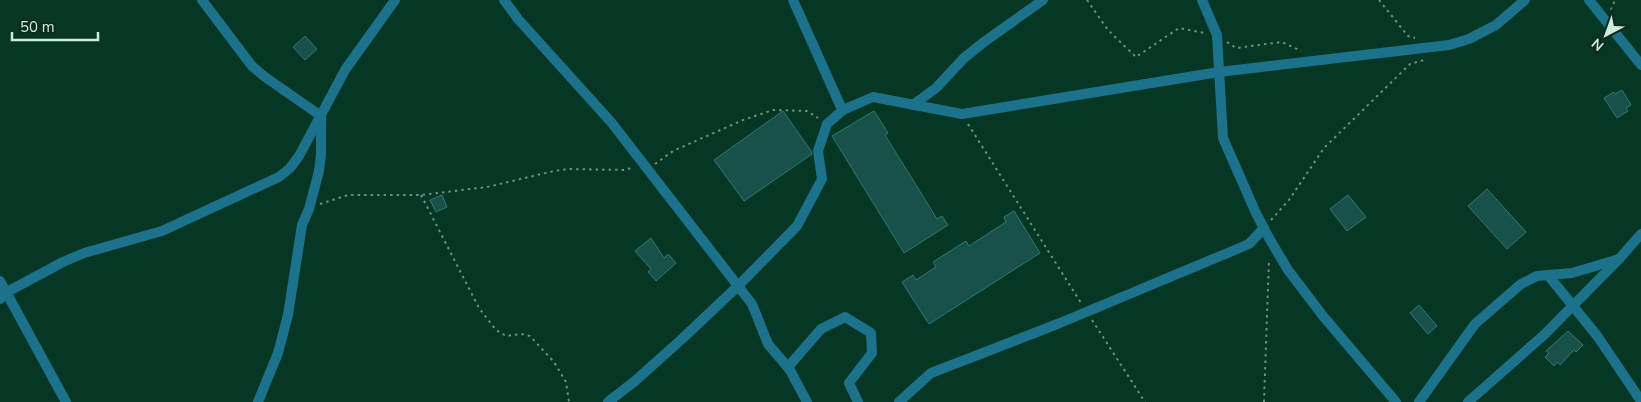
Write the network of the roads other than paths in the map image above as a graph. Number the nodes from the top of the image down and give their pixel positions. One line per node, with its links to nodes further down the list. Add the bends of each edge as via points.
1 (202, 0): 13 (street, via 252,66)
2 (395, 0): 13 (street, via 345,70)
3 (504, 0): 19 (street, via 611,122)
4 (793, 0): 12 (street)
5 (1042, 0): 11 (street, via 964,58 936,88)
6 (1202, 0): 10 (street, via 1217,35)
7 (1525, 0): 10 (street, via 1496,25 1449,45)
8 (1589, 0): 9 (street)
9 (1641, 65)
10 (1219, 72): 11 (street, via 962,114); 14 (street, via 1223,138)
11 (913, 105): 12 (street, via 873,97)
12 (843, 110): 19 (street, via 827,124 818,151 822,179 797,226)
13 (321, 116): 20 (street, via 299,156 279,177 162,231 63,262); 25 (street, via 319,172 302,225 288,314 278,354)
14 (1264, 228): 29 (street, via 1249,244 931,374); 30 (street, via 1288,270)
15 (1641, 234): 16 (street)
16 (1619, 259): 17 (street, via 1572,273); 21 (street)
17 (1548, 275): 21 (street); 31 (street, via 1527,280 1482,317)
18 (0, 281): 20 (street)
19 (737, 287): 22 (street, via 752,304 768,344); 26 (street)
20 (3, 296): 24 (street)
21 (1572, 305): 23 (street); 32 (street, via 1545,334)
22 (788, 367): 27 (street); 28 (street, via 821,329 845,317 871,333 872,353 850,383)
23 (1641, 401)
24 (66, 402)
25 (258, 402)
26 (608, 402)
27 (807, 402)
28 (858, 402)
29 (899, 402)
30 (1396, 402)
31 (1419, 402)
32 (1468, 402)

